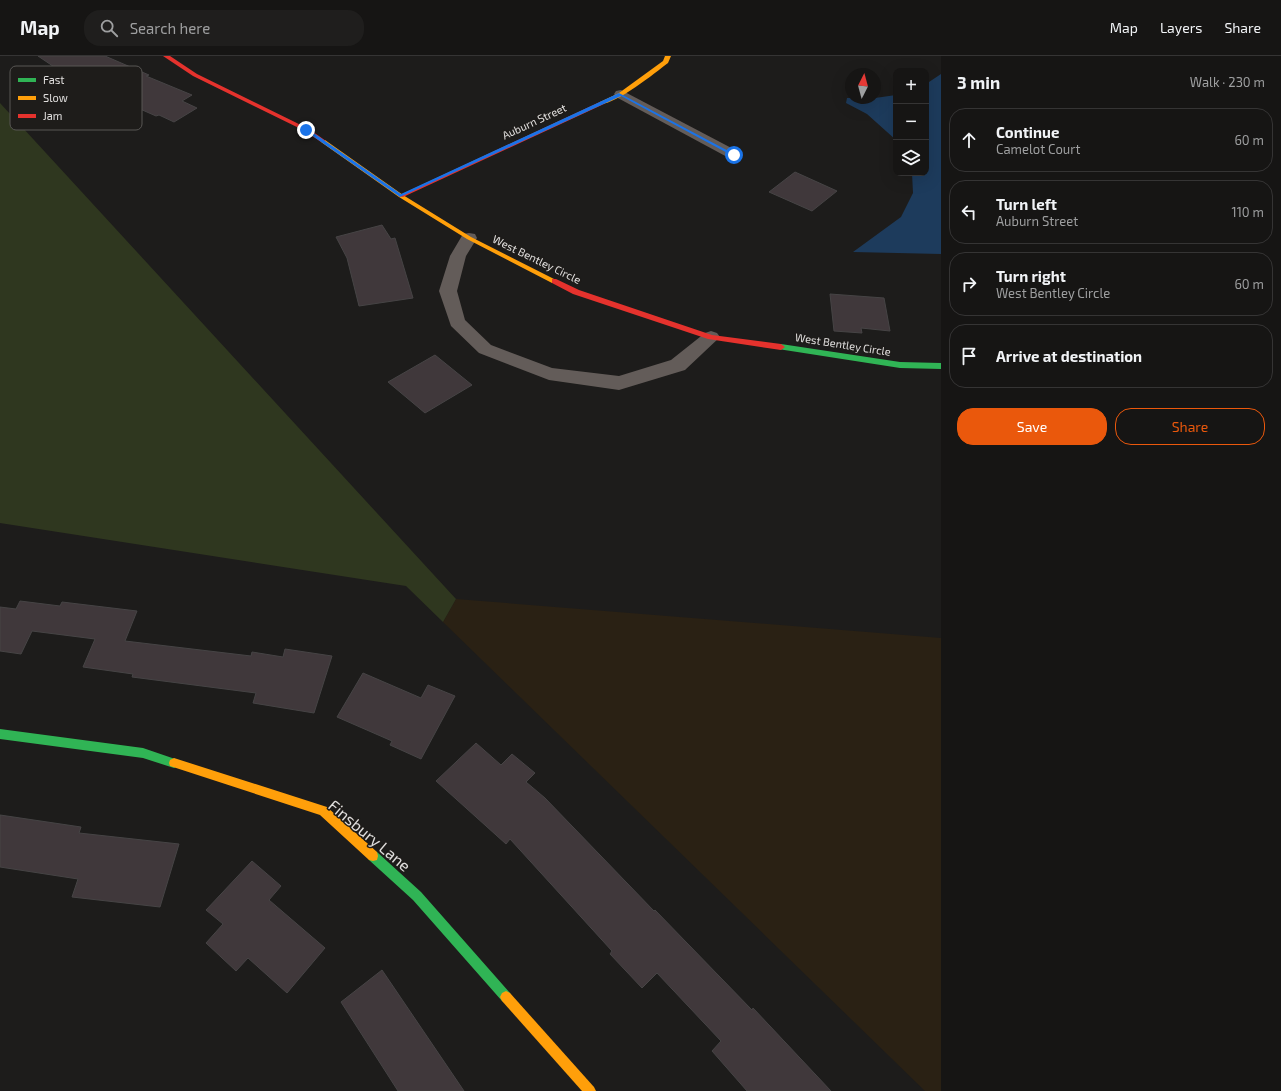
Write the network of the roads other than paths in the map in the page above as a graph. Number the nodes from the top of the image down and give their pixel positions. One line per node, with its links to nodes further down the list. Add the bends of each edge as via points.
1 (166, 56): 5 (street, West Bentley Circle, via 195,74 306,130)
2 (668, 56): 3 (street, Auburn Street, via 666,62)
3 (621, 94): 4 (street); 5 (street, Auburn Street)
4 (734, 155)
5 (400, 196): 6 (street, West Bentley Circle)
6 (469, 238): 7 (street, West Bentley Circle, via 576,292); 7 (street, via 458,256 448,291 457,322 485,349 549,374 619,383 678,365)
7 (711, 336): 8 (street, West Bentley Circle, via 900,365)
8 (941, 366)
9 (0, 734): 10 (street, Finsbury Lane, via 144,753 323,812 417,896)
10 (590, 1091)

